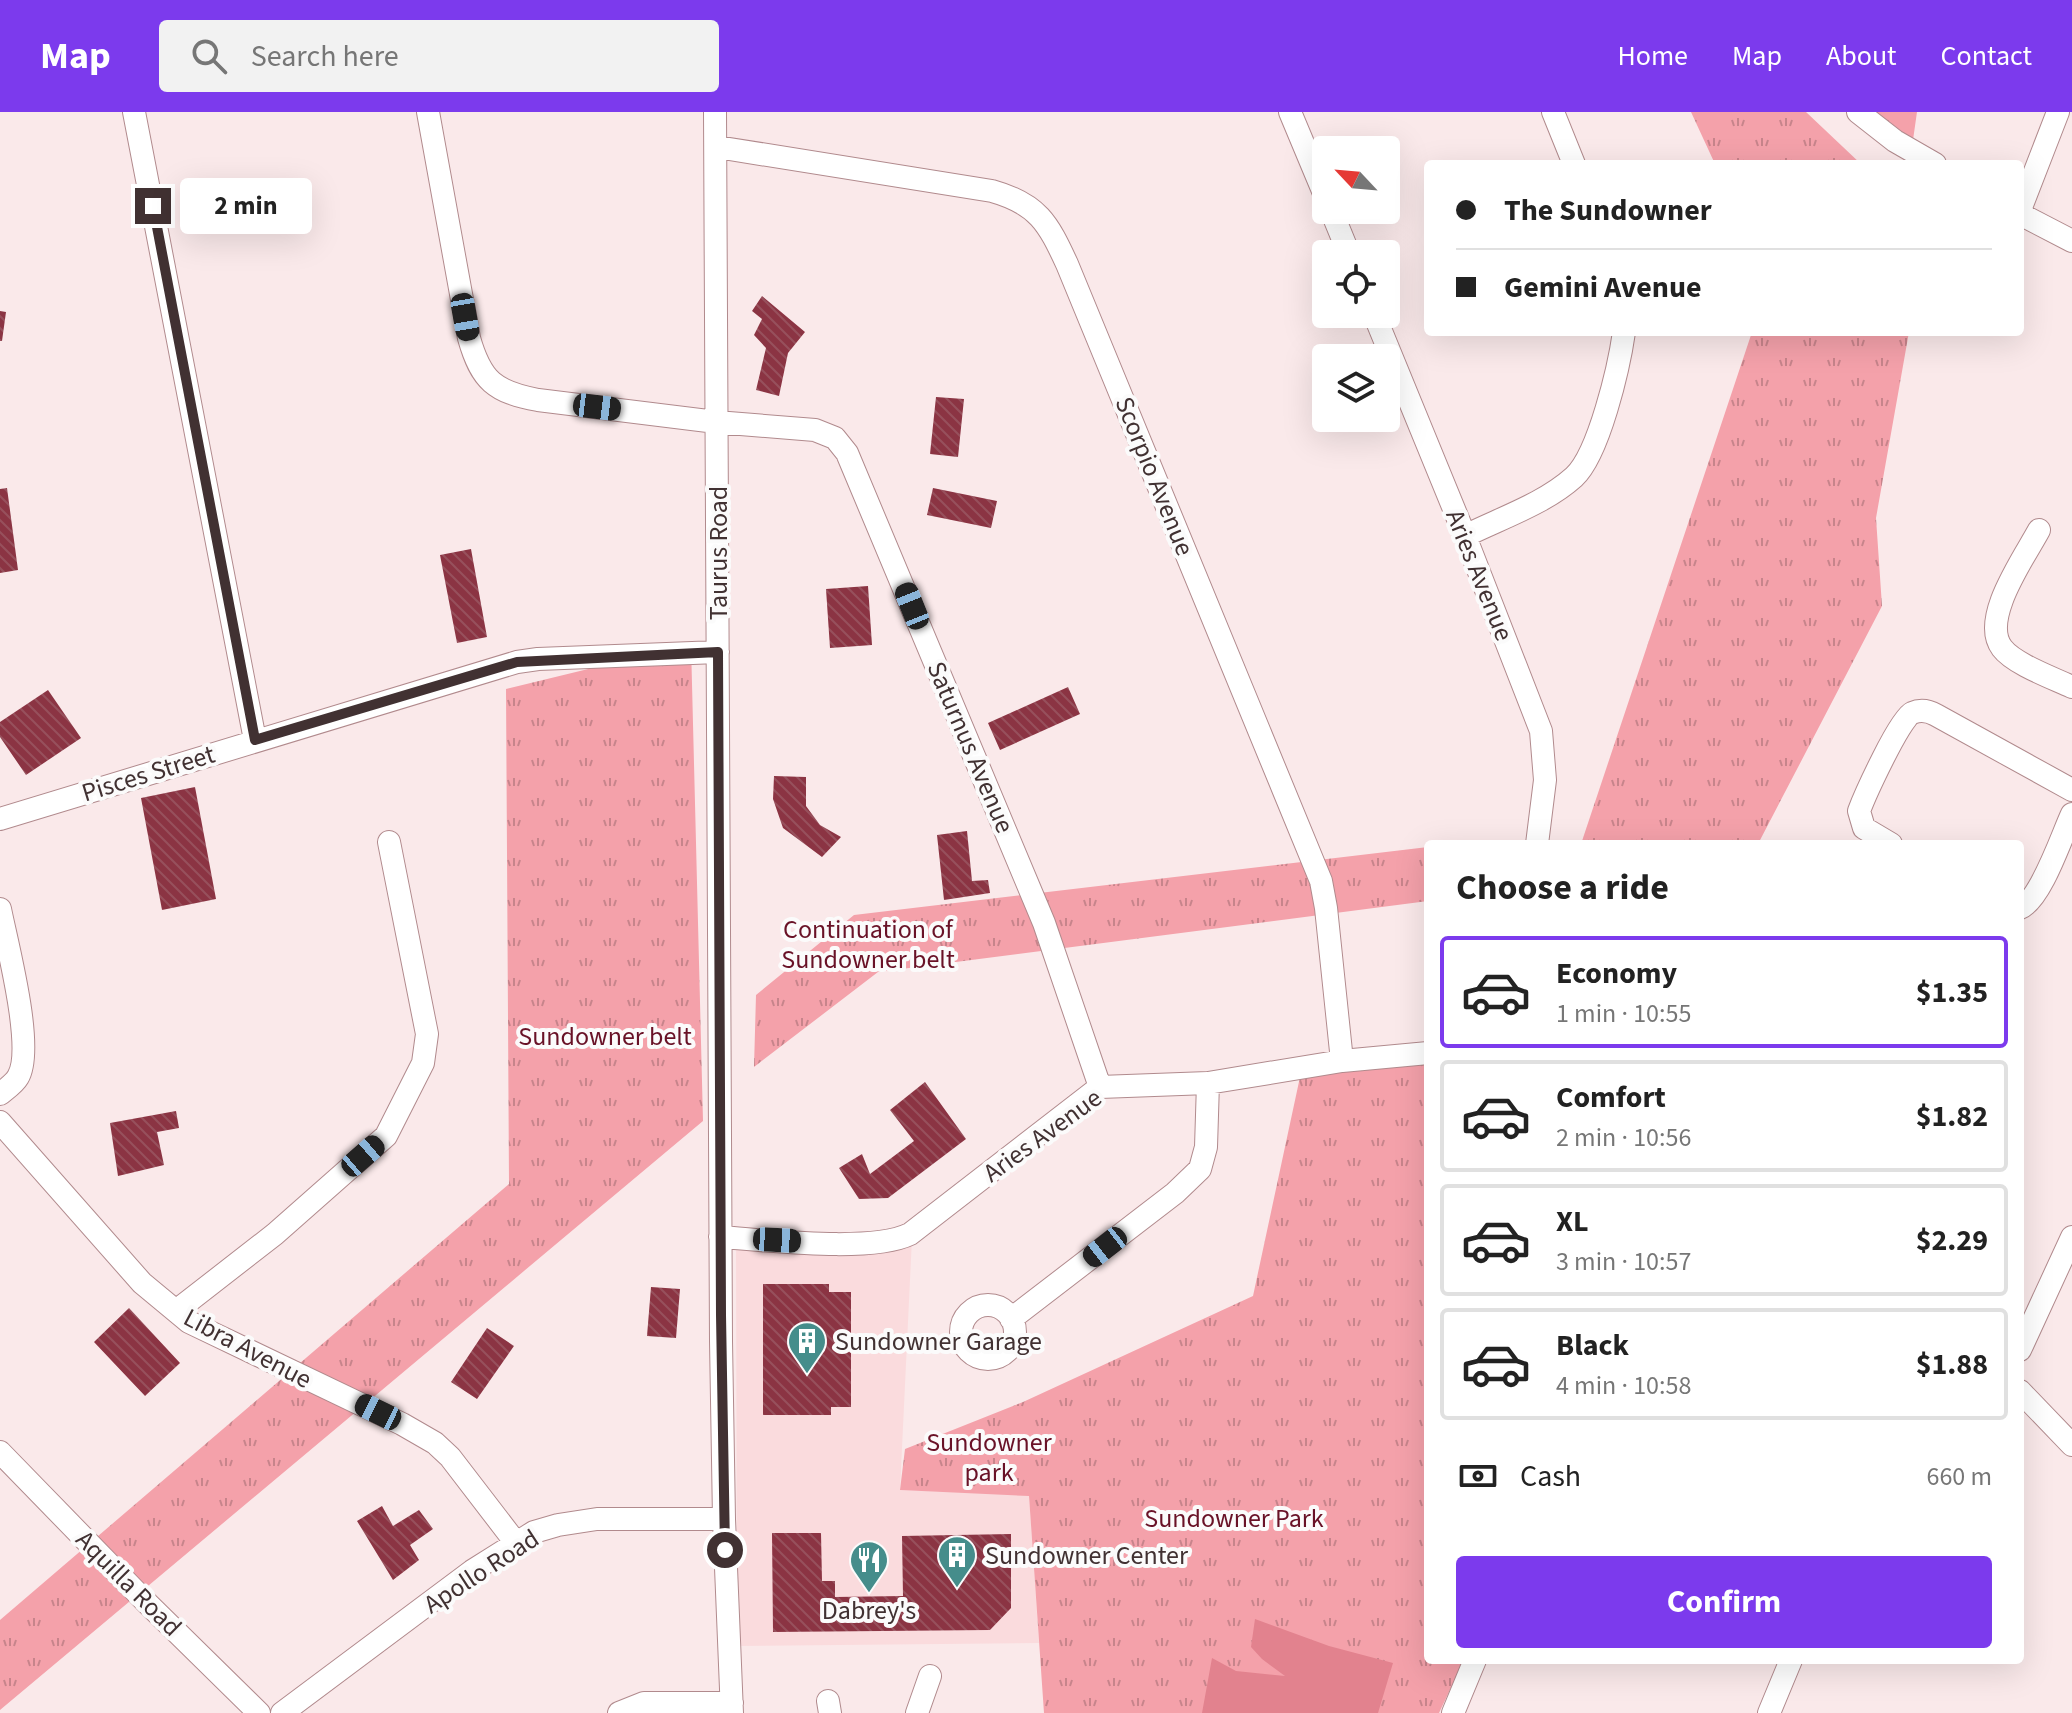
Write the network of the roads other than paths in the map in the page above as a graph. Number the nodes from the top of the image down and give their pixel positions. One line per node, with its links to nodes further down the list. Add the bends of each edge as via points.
1 (134, 112): 22 (street)
2 (428, 112): 17 (street, Saturnus Avenue, via 469,338 491,384 538,400)
3 (715, 112): 8 (street, Taurus Road)
4 (1290, 112): 11 (street)
5 (1553, 112): 9 (street)
6 (1858, 112): 10 (street)
7 (2058, 112): 12 (street)
8 (717, 147): 17 (street, Taurus Road); 32 (street, Scorpio Avenue, via 992,191 1025,204 1049,226 1321,881)
9 (1572, 160)
10 (1928, 160)
11 (1312, 165)
12 (2024, 201)
13 (2024, 214): 14 (street)
14 (2072, 241)
15 (1380, 328): 19 (street, Aries Avenue)
16 (1623, 336): 19 (street, via 1590,458 1577,475 1554,493)
17 (716, 422): 20 (street, Taurus Road); 34 (street, Saturnus Avenue, via 826,433 852,461 1044,923)
18 (2039, 530): 21 (street, via 2000,604 1995,634 2013,658)
19 (1465, 536): 26 (street, Aries Avenue, via 1541,731 1545,780)
20 (718, 652): 22 (street, Pisces Street, via 517,662); 37 (street, Taurus Road)
21 (2072, 687)
22 (255, 740): 25 (street, Pisces Street)
23 (2072, 790): 27 (street, via 1929,711 1914,712 1899,727 1859,811 1864,828)
24 (2072, 814): 29 (street, via 2038,889)
25 (0, 819)
26 (1538, 840)
27 (1884, 840)
28 (389, 842): 39 (street, via 427,1034 414,1085 386,1136 275,1234)
29 (2024, 907)
30 (0, 909): 35 (street, via 24,1058 18,1078)
31 (1424, 1053): 32 (street, Aries Avenue)
32 (1342, 1061): 33 (street, Aries Avenue)
33 (1208, 1083): 34 (street, Aries Avenue); 40 (street, via 1200,1169)
34 (1100, 1087): 37 (street, Aries Avenue, via 901,1239 863,1244)
35 (0, 1094)
36 (0, 1122): 39 (street, Libra Avenue, via 142,1283)
37 (720, 1237): 45 (street, Taurus Road)
38 (2072, 1237): 41 (street)
39 (176, 1311): 46 (street, Libra Avenue, via 435,1443)
40 (1011, 1319)
41 (2024, 1341)
42 (2024, 1395): 43 (street)
43 (2072, 1445)
44 (0, 1452): 52 (street, Aquilla Road)
45 (724, 1519): 46 (street, Apollo Road, via 597,1519 534,1532); 51 (street, Taurus Road)
46 (516, 1543): 47 (street, Apollo Road)
47 (389, 1635): 53 (street, Apollo Road); 54 (street, Apollo Road)
48 (1473, 1664): 57 (street)
49 (1789, 1664): 58 (street)
50 (930, 1676): 56 (street)
51 (732, 1708): 55 (street, via 644,1703)
52 (259, 1713)
53 (282, 1713)
54 (307, 1713)
55 (619, 1713)
56 (917, 1713)
57 (1453, 1713)
58 (1769, 1713)

